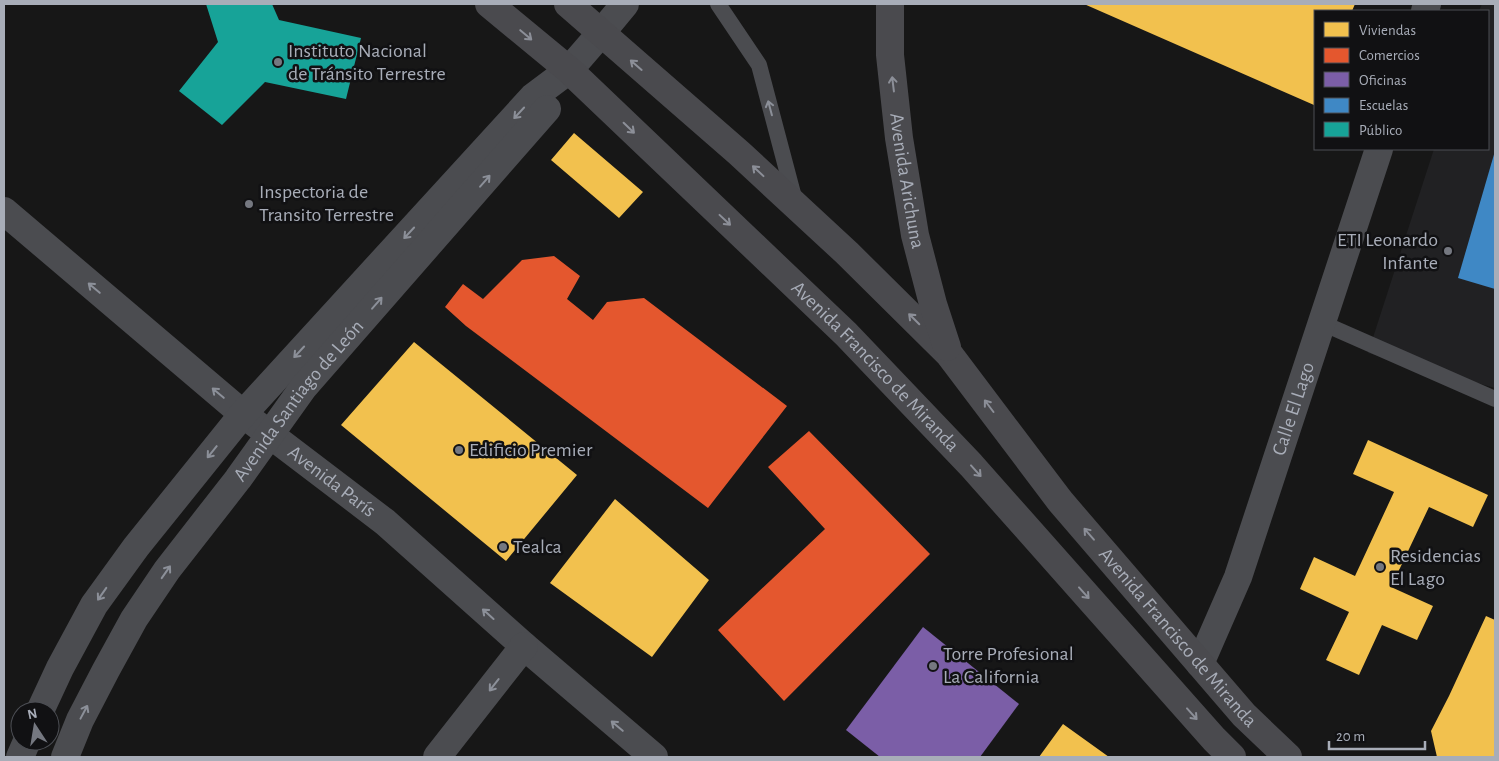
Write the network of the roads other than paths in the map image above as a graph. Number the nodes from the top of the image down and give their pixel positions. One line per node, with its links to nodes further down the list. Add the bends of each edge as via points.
1 (489, 4): 7 (main road, Avenida Francisco de Miranda, one-way to 7)
2 (568, 4): 6 (main road, Avenida Francisco de Miranda)
3 (625, 4): 6 (street, Avenida Santiago de León)
4 (718, 4): 9 (lane, one-way to 4, via 759,65)
5 (890, 4): 12 (main road, Avenida Arichuna, one-way to 5, via 914,235 890,55)
6 (601, 33): 7 (street, Avenida Santiago de León); 9 (main road, Avenida Francisco de Miranda, one-way to 6)
7 (569, 70): 14 (street, Avenida Santiago de León, one-way to 14, via 533,98); 15 (street, Avenida Santiago de León, one-way to 7, via 303,388 546,110); 22 (main road, Avenida Francisco de Miranda, one-way to 22, via 846,334 971,465)
8 (1379, 150): 11 (street, Calle El Lago)
9 (796, 206): 12 (main road, Avenida Francisco de Miranda, one-way to 9)
10 (4, 211): 14 (street, Avenida París, one-way to 10)
11 (1322, 323): 13 (lane); 17 (street, Calle El Lago, via 1238,577)
12 (949, 354): 17 (main road, Avenida Francisco de Miranda, one-way to 12, via 1060,501)
13 (1495, 399)
14 (243, 414): 15 (street, Avenida París); 18 (street, Avenida Santiago de León, one-way to 18, via 136,547 94,605)
15 (269, 436): 16 (street, Avenida París, one-way to 15, via 385,522); 19 (street, Avenida Santiago de León, one-way to 15, via 80,720 134,619 167,570)
16 (524, 646): 20 (street, one-way to 20); 21 (street, Avenida París, one-way to 16)
17 (1200, 664): 23 (main road, Avenida Francisco de Miranda, via 1244,715)
18 (45, 701)
19 (65, 757)
20 (437, 757)
21 (654, 757)
22 (1232, 757)
23 (1288, 757)

